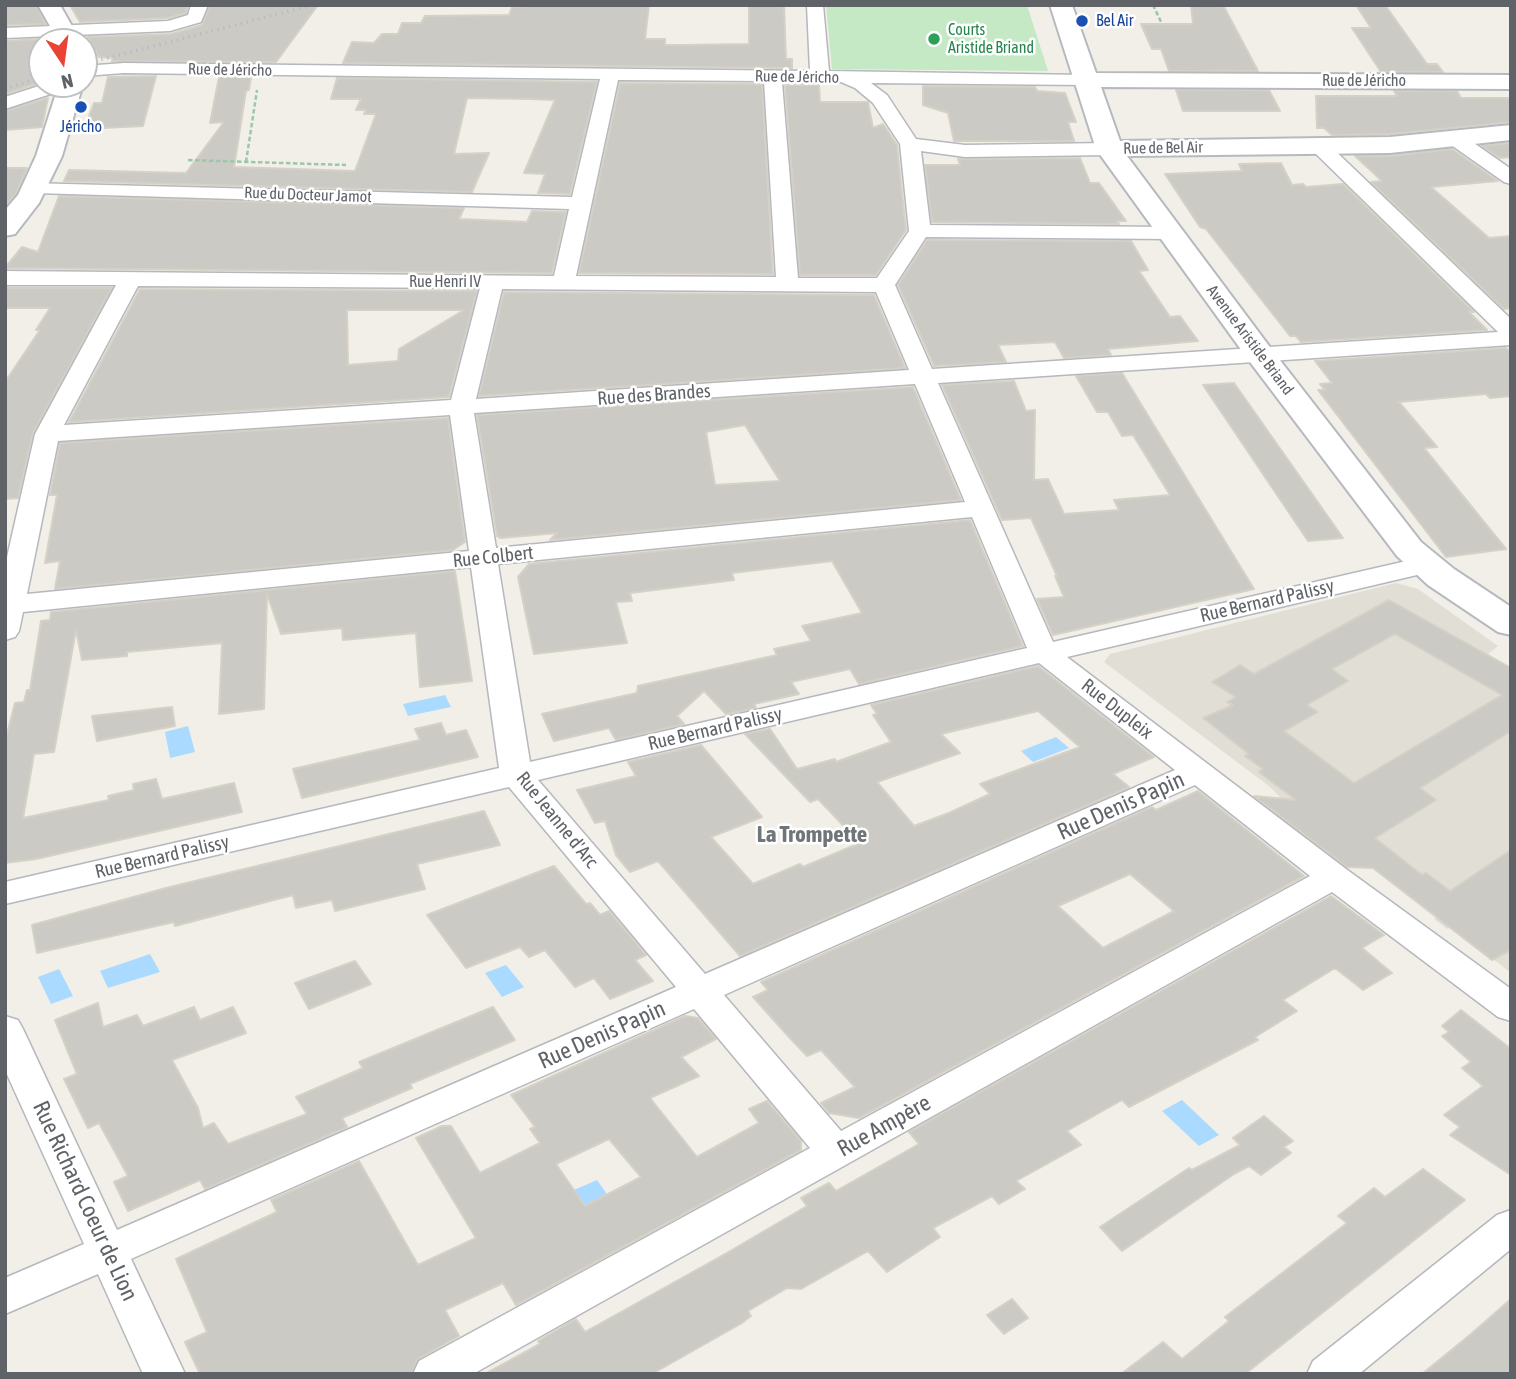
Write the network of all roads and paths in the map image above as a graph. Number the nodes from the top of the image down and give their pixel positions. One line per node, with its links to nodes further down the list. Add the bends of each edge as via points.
1 (49, 5): 7 (street)
2 (200, 5): 9 (street, via 195,18 170,26)
3 (815, 5): 15 (street)
4 (1060, 5): 17 (street, Avenue Aristide Briand)
5 (1153, 5): 6 (path)
6 (1162, 24)
7 (63, 28)
8 (5, 33): 10 (street)
9 (98, 33)
10 (28, 34)
11 (98, 70): 12 (street, Rue de Jéricho)
12 (260, 70): 13 (street, Rue de Jéricho); 28 (path)
13 (610, 75): 14 (street, Rue de Jéricho); 32 (street)
14 (773, 77): 15 (street, Rue de Jéricho); 40 (street)
15 (820, 78): 16 (street, Rue de Jéricho)
16 (846, 78): 17 (street, Rue de Jéricho); 24 (street, via 880,99)
17 (1085, 80): 18 (street, Rue de Jéricho); 26 (street, Avenue Aristide Briand)
18 (1511, 82)
19 (28, 95): 21 (street)
20 (67, 98): 31 (street)
21 (5, 103)
22 (1511, 132): 23 (street, Rue de Bel Air)
23 (1454, 138): 25 (street, Rue de Bel Air); 30 (street)
24 (910, 144): 26 (street, Rue de Bel Air, via 965,151); 34 (street)
25 (1319, 146): 26 (street, Rue de Bel Air); 42 (street)
26 (1110, 149): 35 (street, Avenue Aristide Briand)
27 (188, 160): 28 (path)
28 (246, 162): 29 (path)
29 (346, 166)
30 (1511, 178)
31 (35, 187): 32 (street, Rue du Docteur Jamot); 33 (street)
32 (581, 203): 39 (street)
33 (5, 228)
34 (920, 231): 35 (street); 41 (street)
35 (1171, 233): 44 (street, Avenue Aristide Briand)
36 (5, 278): 37 (street, Rue Henri IV)
37 (131, 279): 38 (street, Rue Henri IV); 47 (street)
38 (493, 282): 39 (street, Rue Henri IV); 46 (street, Rue Jeanne d'Arc)
39 (563, 283): 40 (street, Rue Henri IV)
40 (787, 284): 41 (street, Rue Henri IV)
41 (884, 285): 45 (street, Rue Dupleix)
42 (1511, 332)
43 (1511, 338): 44 (street, Rue des Brandes)
44 (1261, 356): 45 (street, Rue des Brandes); 50 (street, Avenue Aristide Briand)
45 (925, 378): 46 (street, Rue des Brandes); 48 (street, Rue Dupleix)
46 (461, 408): 47 (street, Rue des Brandes); 49 (street, Rue Jeanne d'Arc)
47 (47, 434): 51 (street)
48 (981, 508): 49 (street, Rue Colbert); 53 (street, Rue Dupleix)
49 (483, 558): 51 (street, Rue Colbert); 55 (street, Rue Jeanne d'Arc)
50 (1424, 565): 52 (street, Avenue Aristide Briand); 53 (street, Rue Bernard Palissy)
51 (7, 614)
52 (1511, 624)
53 (1044, 653): 54 (street, Rue Dupleix); 55 (street, Rue Bernard Palissy)
54 (1198, 772): 56 (street, Rue Dupleix); 58 (street, Rue Denis Papin)
55 (516, 775): 57 (street, Rue Bernard Palissy); 58 (street, Rue Jeanne d'Arc)
56 (1334, 877): 59 (street, Rue Dupleix); 61 (street, Rue Ampère)
57 (5, 893)
58 (700, 992): 61 (street, Rue Jeanne d'Arc); 63 (street, Rue Denis Papin)
59 (1511, 1007)
60 (5, 1029): 63 (street, Rue Richard Coeur de Lion)
61 (837, 1153): 67 (street, Rue Ampère)
62 (1511, 1226): 65 (street)
63 (110, 1251): 64 (street, Rue Denis Papin); 66 (street, Rue Richard Coeur de Lion)
64 (5, 1297)
65 (1344, 1369)
66 (164, 1374)
67 (434, 1374)

